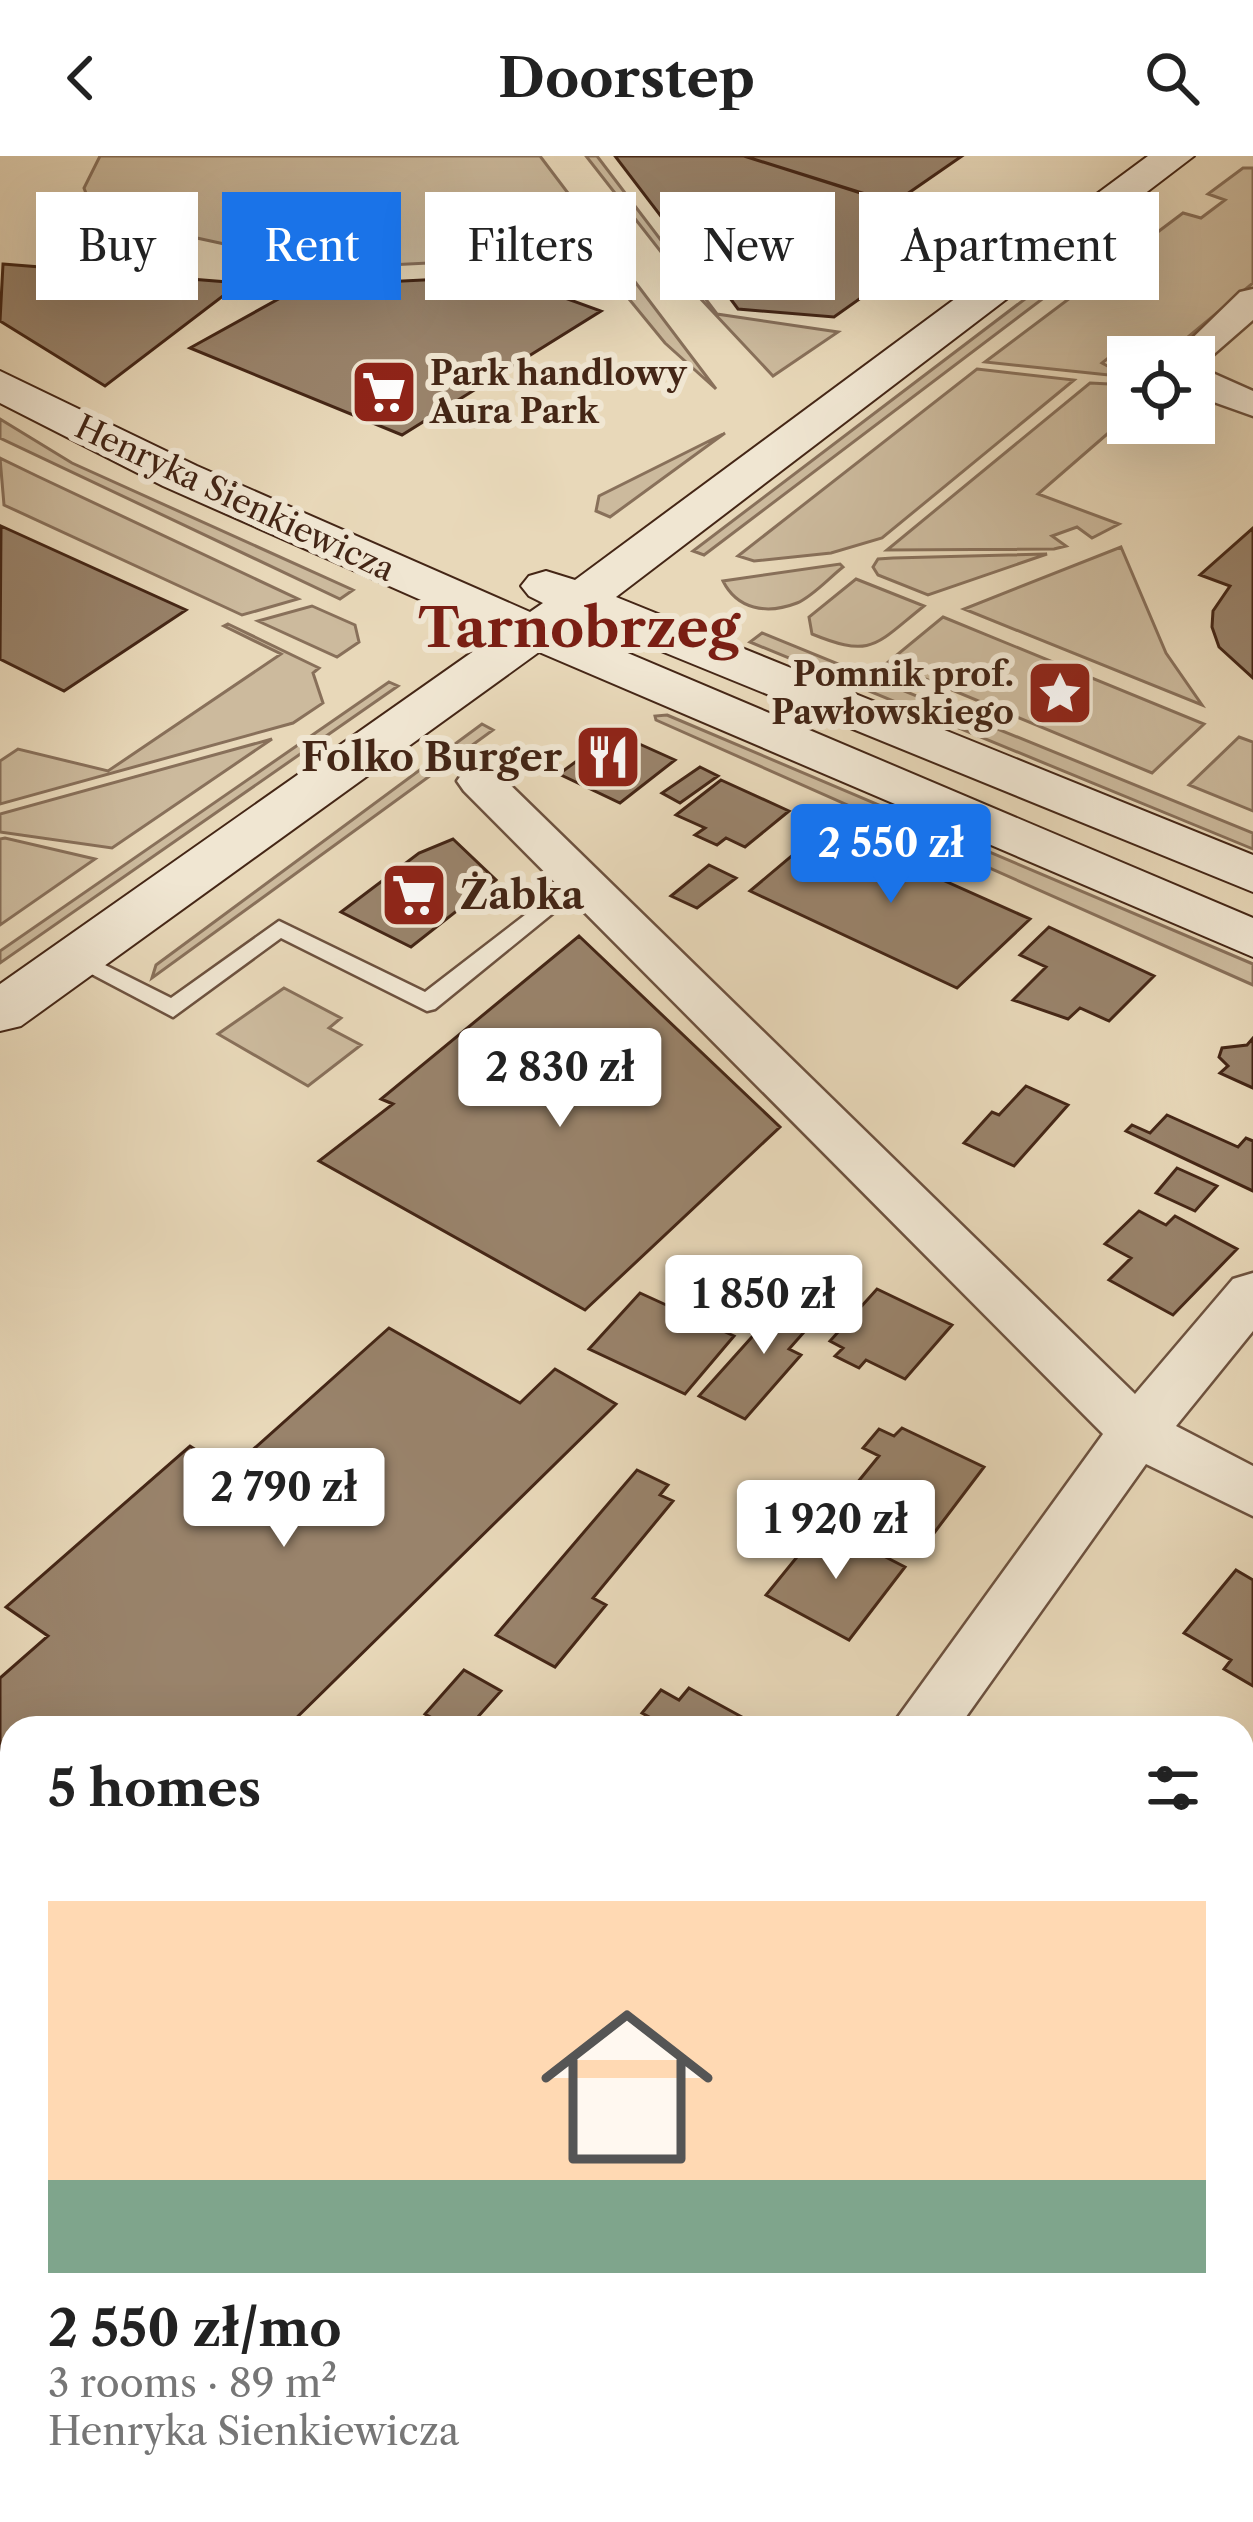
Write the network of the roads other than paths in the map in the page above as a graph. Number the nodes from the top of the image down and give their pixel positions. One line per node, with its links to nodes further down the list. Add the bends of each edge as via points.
1 (1174, 156): 7 (street)
2 (1253, 300): 3 (street)
3 (1214, 336)
4 (6, 390): 7 (street, Henryka Sienkiewicza); 8 (street, Henryka Sienkiewicza)
5 (1215, 391): 6 (street)
6 (1253, 404)
7 (581, 599): 8 (street); 10 (street, Henryka Sienkiewicza)
8 (535, 632): 12 (street, Henryka Sienkiewicza); 13 (street)
9 (480, 781): 11 (street)
10 (1253, 874)
11 (577, 882): 13 (lane, via 427,1003 280,928 173,1010); 16 (street)
12 (1253, 939)
13 (75, 959): 14 (street)
14 (0, 1012)
15 (1253, 1293): 16 (street)
16 (1137, 1432): 17 (street); 18 (street)
17 (1253, 1492)
18 (931, 1716)

